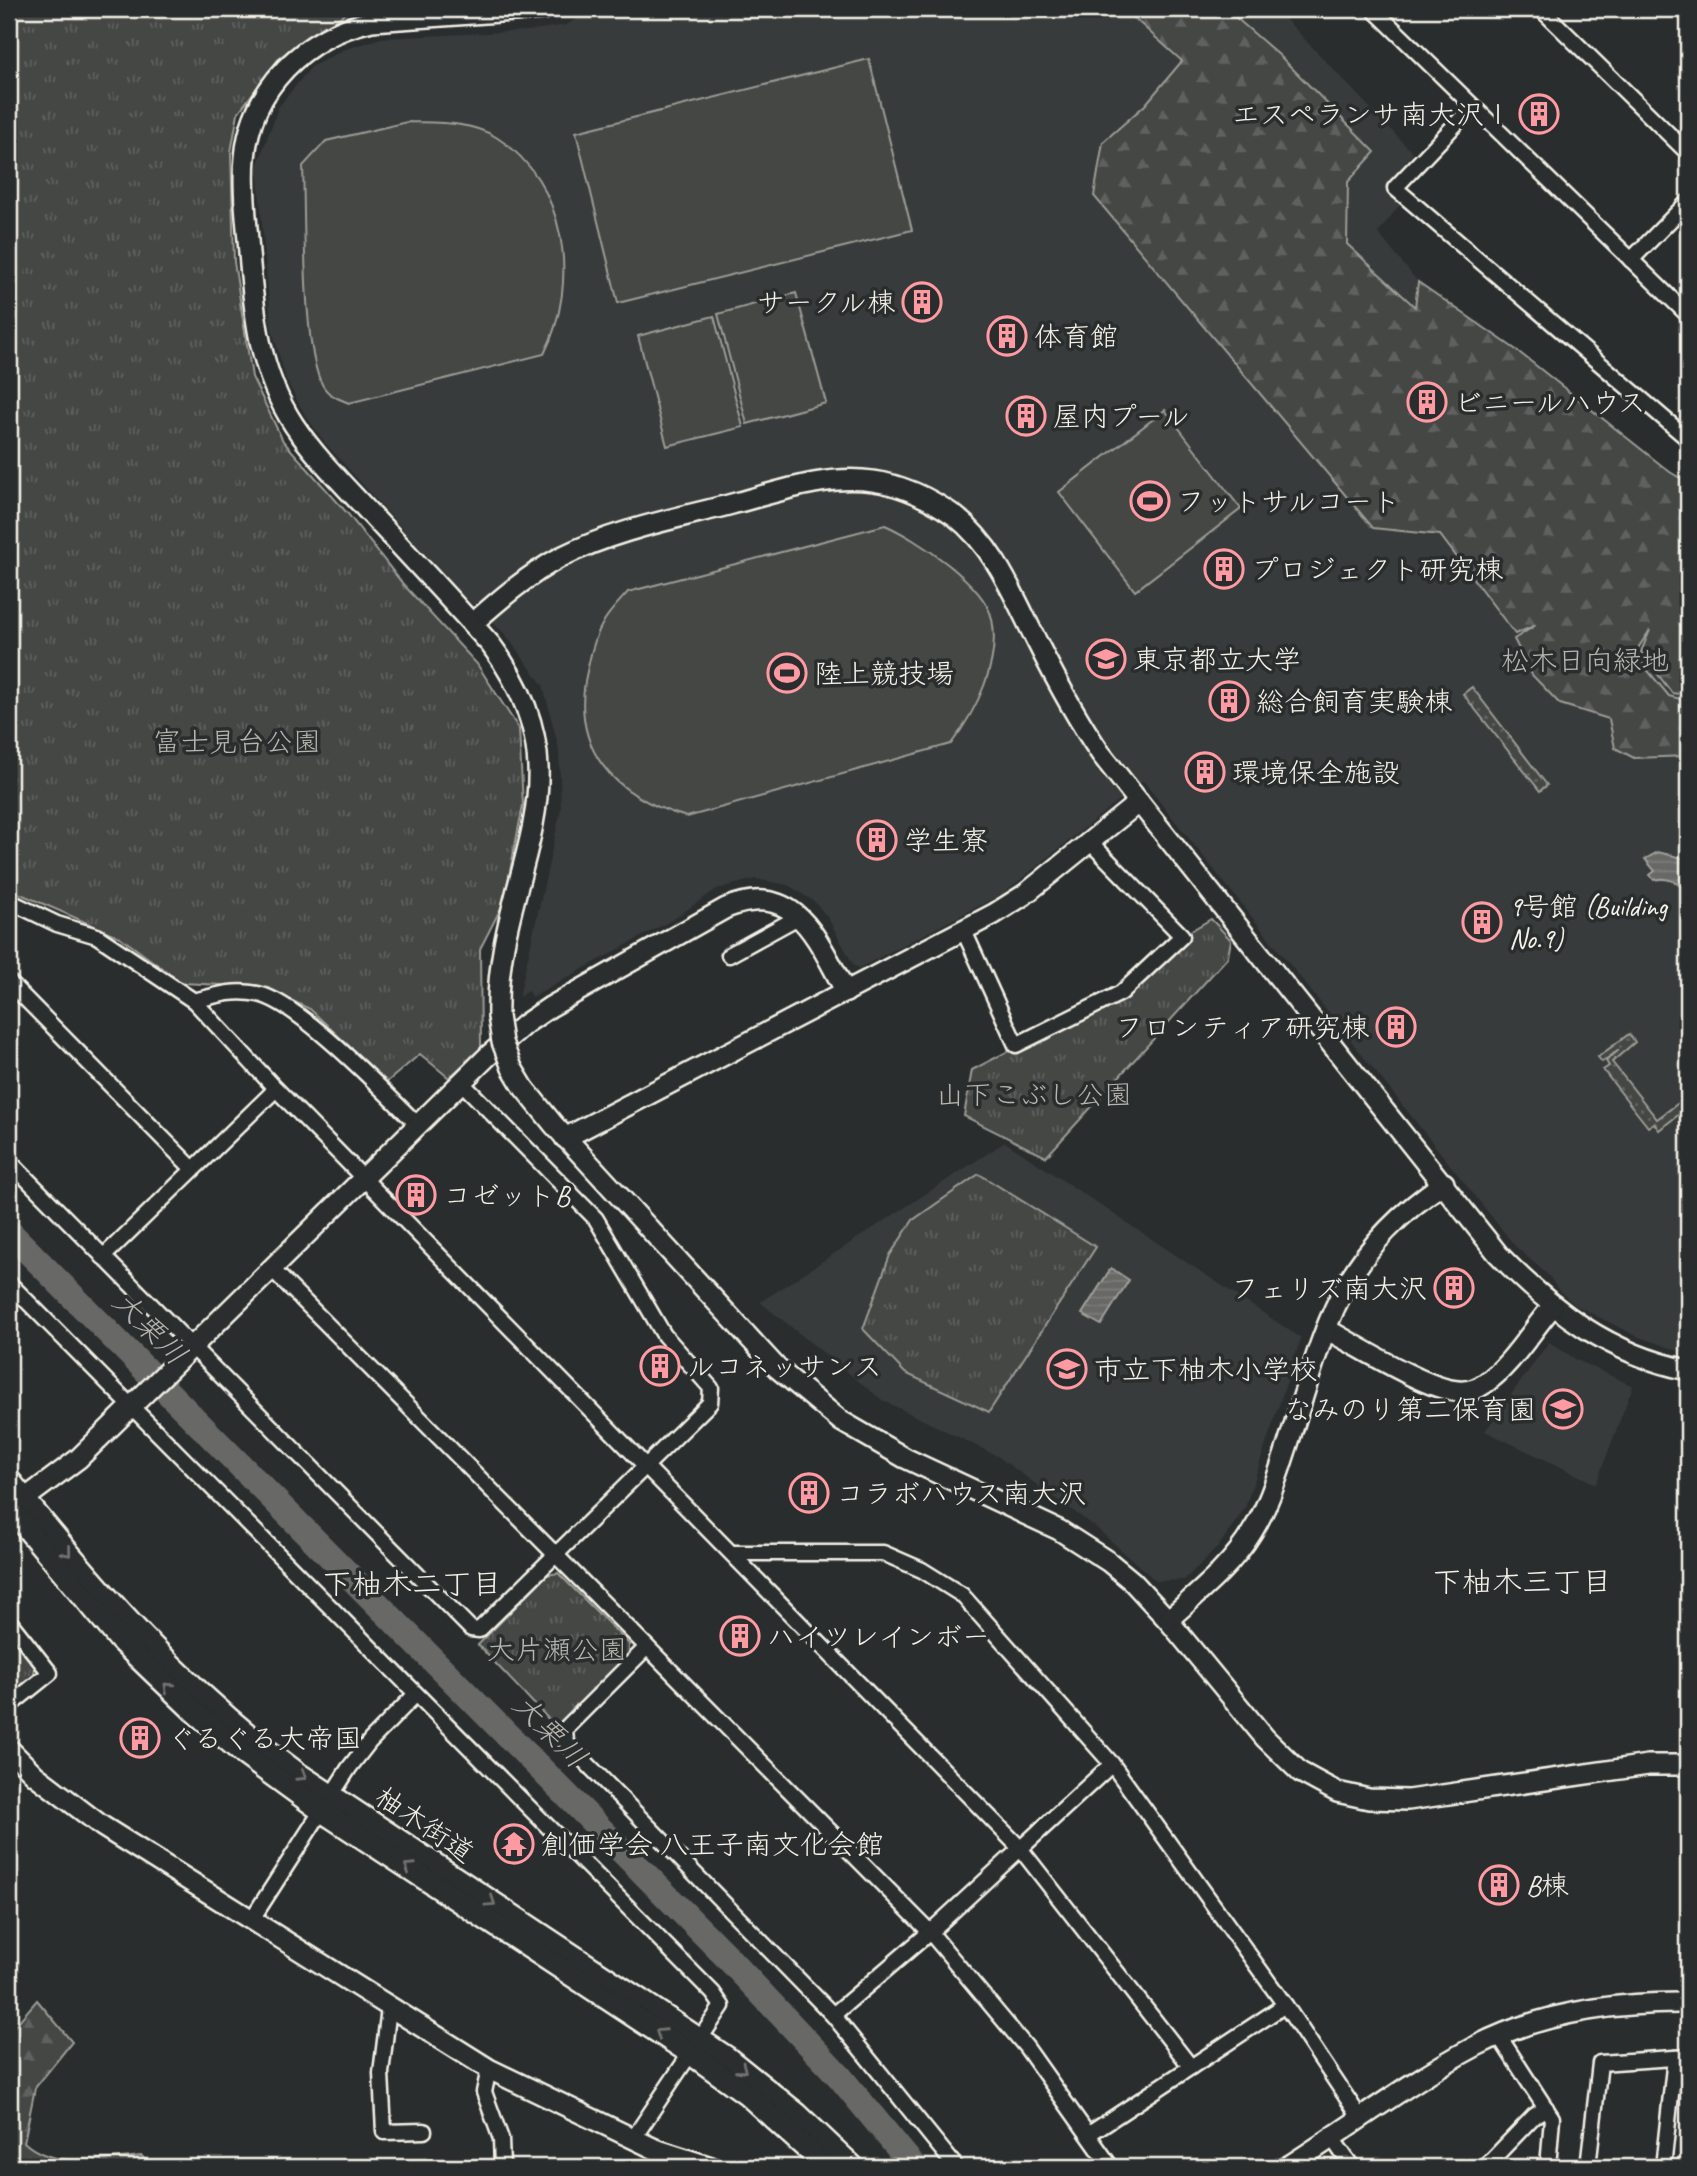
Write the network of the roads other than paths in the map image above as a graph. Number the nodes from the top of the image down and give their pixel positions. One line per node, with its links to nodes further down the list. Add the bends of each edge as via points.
1 (543, 9): 4 (street)
2 (1373, 9): 5 (street)
3 (1541, 9): 6 (street)
4 (370, 15): 11 (street, via 297,56 267,91 250,130 244,174 256,329 268,373 294,426)
5 (1472, 107): 8 (street); 10 (street, via 1395,188)
6 (1688, 153)
7 (1688, 202): 8 (street)
8 (1631, 260): 9 (street)
9 (1688, 315)
10 (1688, 439)
11 (472, 624): 12 (street, via 541,568 625,531 816,483 852,480 896,486 955,517 983,544 1082,725); 24 (street, bridge, via 509,668 538,760 538,808 501,960 498,1016 502,1042 536,1105)
12 (1139, 802): 13 (street); 28 (street)
13 (1090, 842): 16 (street, via 1024,895); 16 (street, via 1182,936 1121,993 1016,1045)
14 (9, 901): 20 (street, via 57,924 97,936)
15 (800, 916): 17 (street); 19 (street); 21 (street, via 769,902 741,902 726,908 524,1024)
16 (964, 930): 19 (street)
17 (729, 955)
18 (9, 982): 26 (street)
19 (846, 992): 24 (street)
20 (194, 1001): 22 (street); 23 (street, via 231,992 260,994 276,1002 316,1030)
21 (461, 1082): 23 (street); 37 (street, via 596,1219 664,1335 711,1388 710,1403)
22 (276, 1089): 26 (street); 27 (street)
23 (417, 1124): 27 (street)
24 (565, 1138): 42 (street, via 777,1368 808,1395 894,1453 1087,1545 1132,1581)
25 (9, 1161): 29 (street)
26 (192, 1168): 29 (street)
27 (365, 1177): 30 (street); 37 (street)
28 (1444, 1183): 32 (street, via 1498,1254); 33 (street, via 1362,1255 1344,1283)
29 (103, 1257): 34 (street)
30 (271, 1268): 34 (street); 41 (street)
31 (9, 1283): 36 (street)
32 (1552, 1307): 33 (street, via 1485,1384 1456,1392); 35 (street, via 1628,1352)
33 (1326, 1329): 42 (street, via 1269,1497 1252,1532 1223,1569)
34 (191, 1346): 36 (street); 41 (street, via 471,1629 479,1630)
35 (1688, 1370)
36 (136, 1402): 39 (street, via 78,1459); 45 (street)
37 (646, 1464): 40 (street); 41 (street)
38 (9, 1480): 39 (main road, 柚木街道)
39 (13, 1507): 50 (main road, 柚木街道, via 200,1695)
40 (733, 1553): 48 (street, via 883,1553 922,1570 962,1595); 51 (street)
41 (557, 1554): 44 (street)
42 (1168, 1620): 49 (street, via 1283,1756 1337,1792 1408,1800 1648,1765)
43 (9, 1621): 46 (street, via 50,1673)
44 (647, 1647): 53 (street); 57 (street, via 565,1729 566,1742)
45 (415, 1695): 50 (street, via 370,1741); 59 (street, via 713,1993 722,2006)
46 (9, 1706)
47 (9, 1749): 52 (street, via 80,1810)
48 (1112, 1763): 51 (street); 55 (street)
49 (1688, 1765)
50 (327, 1803): 52 (street); 59 (main road, 柚木街道)
51 (1019, 1847): 53 (street); 61 (street)
52 (252, 1919): 56 (street)
53 (930, 1931): 57 (street); 66 (street, via 1026,2047)
54 (1688, 2003): 58 (street, via 1573,2013)
55 (1285, 2005): 61 (street); 64 (street)
56 (389, 2008): 62 (street); 65 (street, via 381,2073 384,2132)
57 (833, 2015): 73 (street)
58 (1499, 2036): 63 (street); 64 (street)
59 (695, 2046): 67 (street); 71 (main road, 柚木街道); 72 (main road, 柚木街道, one-way to 72, via 751,2076)
60 (1682, 2058): 79 (street, via 1600,2063); 80 (street)
61 (1191, 2067): 66 (street)
62 (489, 2068): 67 (street); 69 (street, via 484,2092 501,2139)
63 (1546, 2108): 77 (street); 78 (street, via 1553,2122)
64 (1361, 2119): 68 (street)
65 (424, 2131)
66 (1089, 2134): 74 (street)
67 (634, 2138): 70 (street, via 655,2150)
68 (1332, 2138): 75 (street); 76 (street)
69 (502, 2167)
70 (710, 2167)
71 (827, 2167)
72 (853, 2167)
73 (956, 2167)
74 (1111, 2167)
75 (1287, 2167)
76 (1352, 2167)
77 (1485, 2167)
78 (1548, 2167)
79 (1587, 2167)
80 (1663, 2167)

